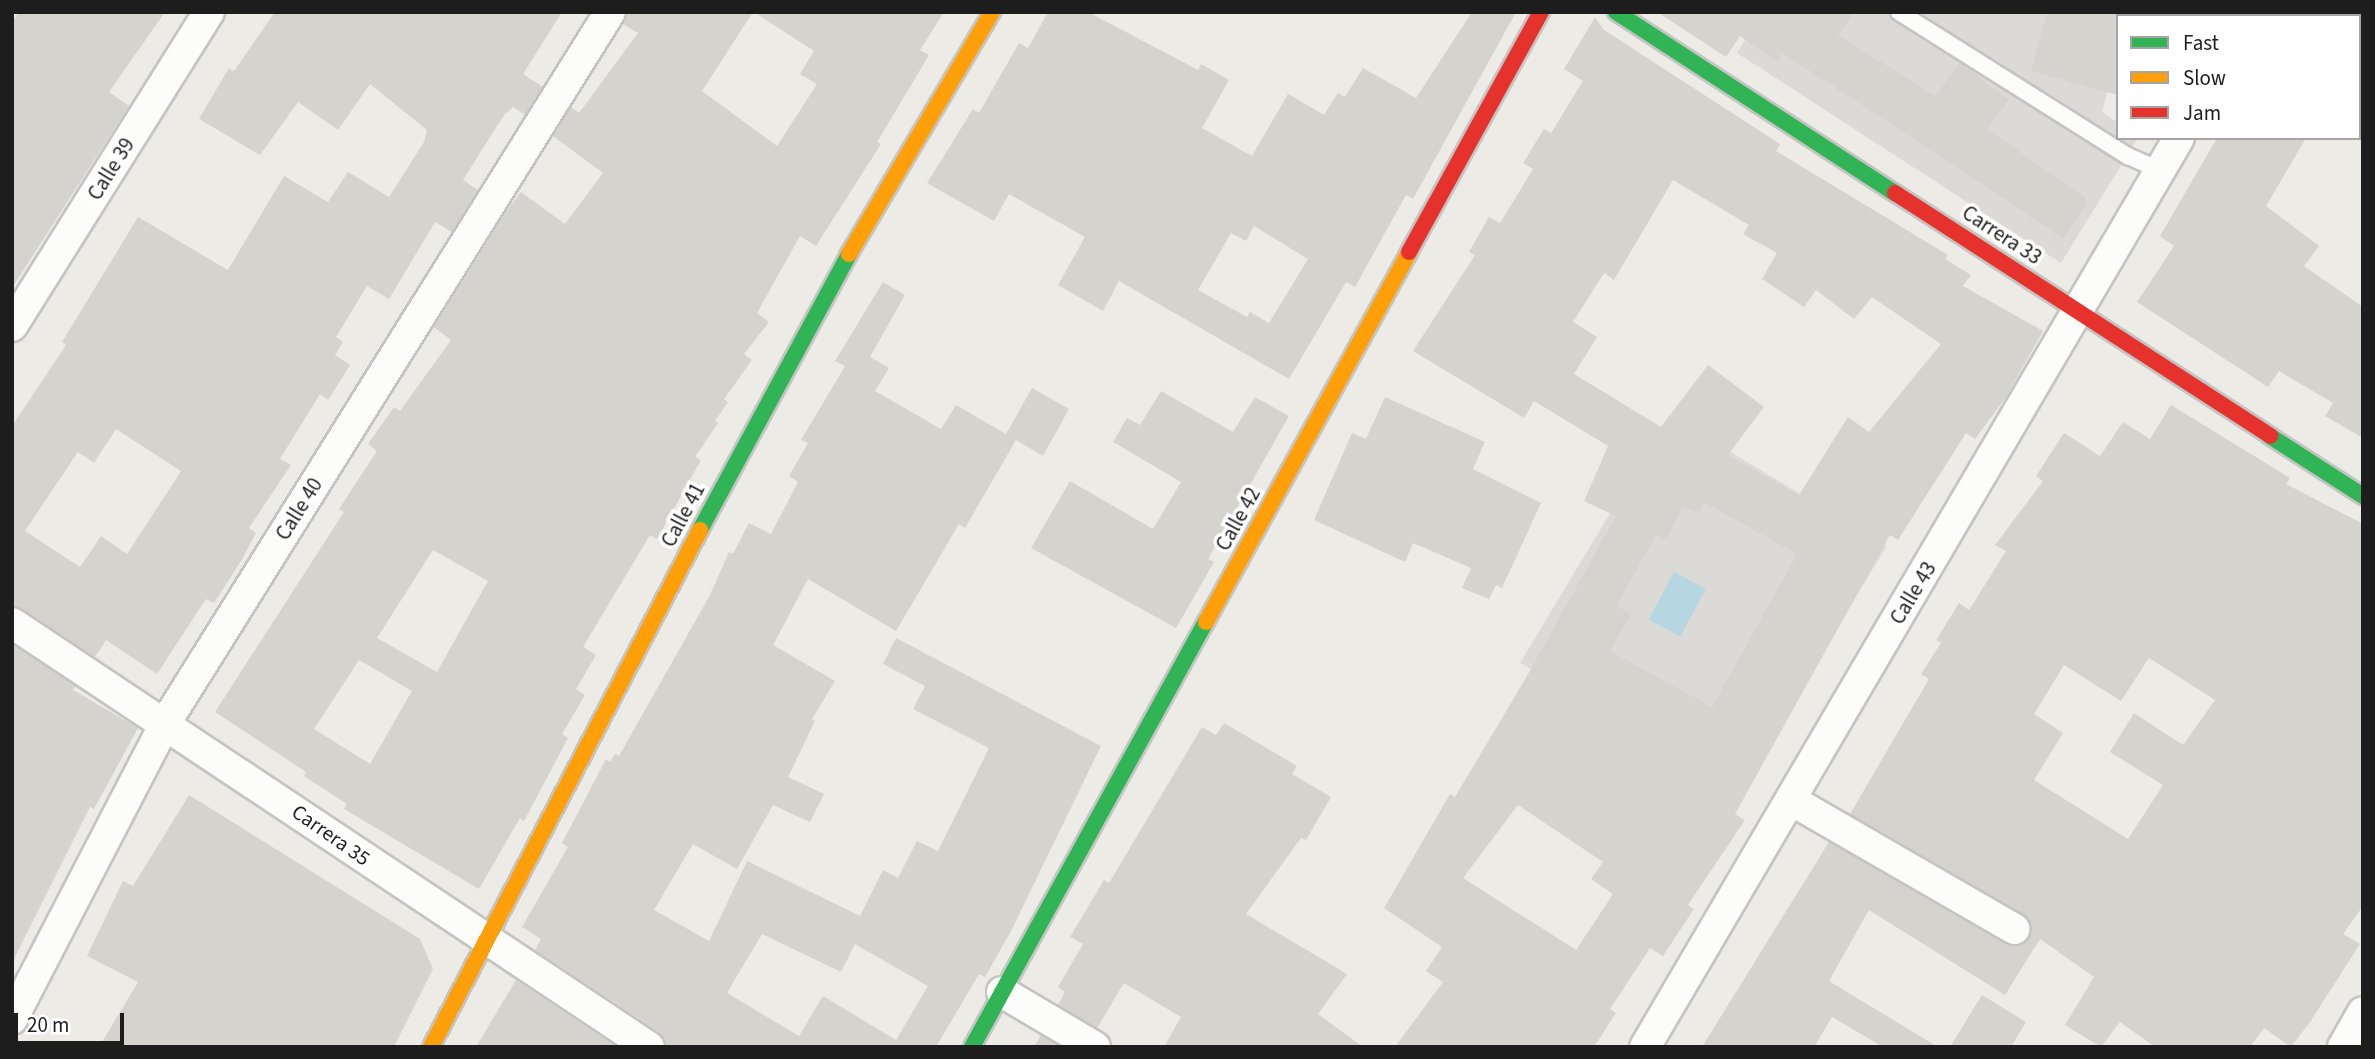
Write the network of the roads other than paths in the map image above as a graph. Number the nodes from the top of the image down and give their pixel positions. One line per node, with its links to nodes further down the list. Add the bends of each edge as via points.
1 (209, 12): 10 (street, Calle 39)
2 (610, 12): 13 (street, Calle 40)
3 (992, 12): 16 (street, Calle 41, via 806,327)
4 (1541, 12): 17 (street, Calle 42)
5 (1616, 12): 9 (street, Carrera 33)
6 (1899, 12): 8 (lane, via 2128,156)
7 (2178, 140): 8 (street, Calle 43)
8 (2161, 170): 9 (street, Calle 43)
9 (2081, 310): 11 (street, Carrera 33); 14 (street, Calle 43)
10 (12, 326)
11 (2363, 496)
12 (12, 623): 13 (street, Carrera 35)
13 (166, 722): 16 (street, Carrera 35); 19 (street, Calle 40)
14 (1791, 800): 15 (street); 24 (street, Calle 43)
15 (2014, 929)
16 (484, 940): 20 (street, Calle 41); 21 (street, Carrera 35)
17 (1002, 992): 22 (street, Calle 42); 23 (street)
18 (2363, 1012): 25 (street)
19 (12, 1019)
20 (431, 1047)
21 (649, 1047)
22 (972, 1047)
23 (1096, 1047)
24 (1645, 1047)
25 (2343, 1047)

